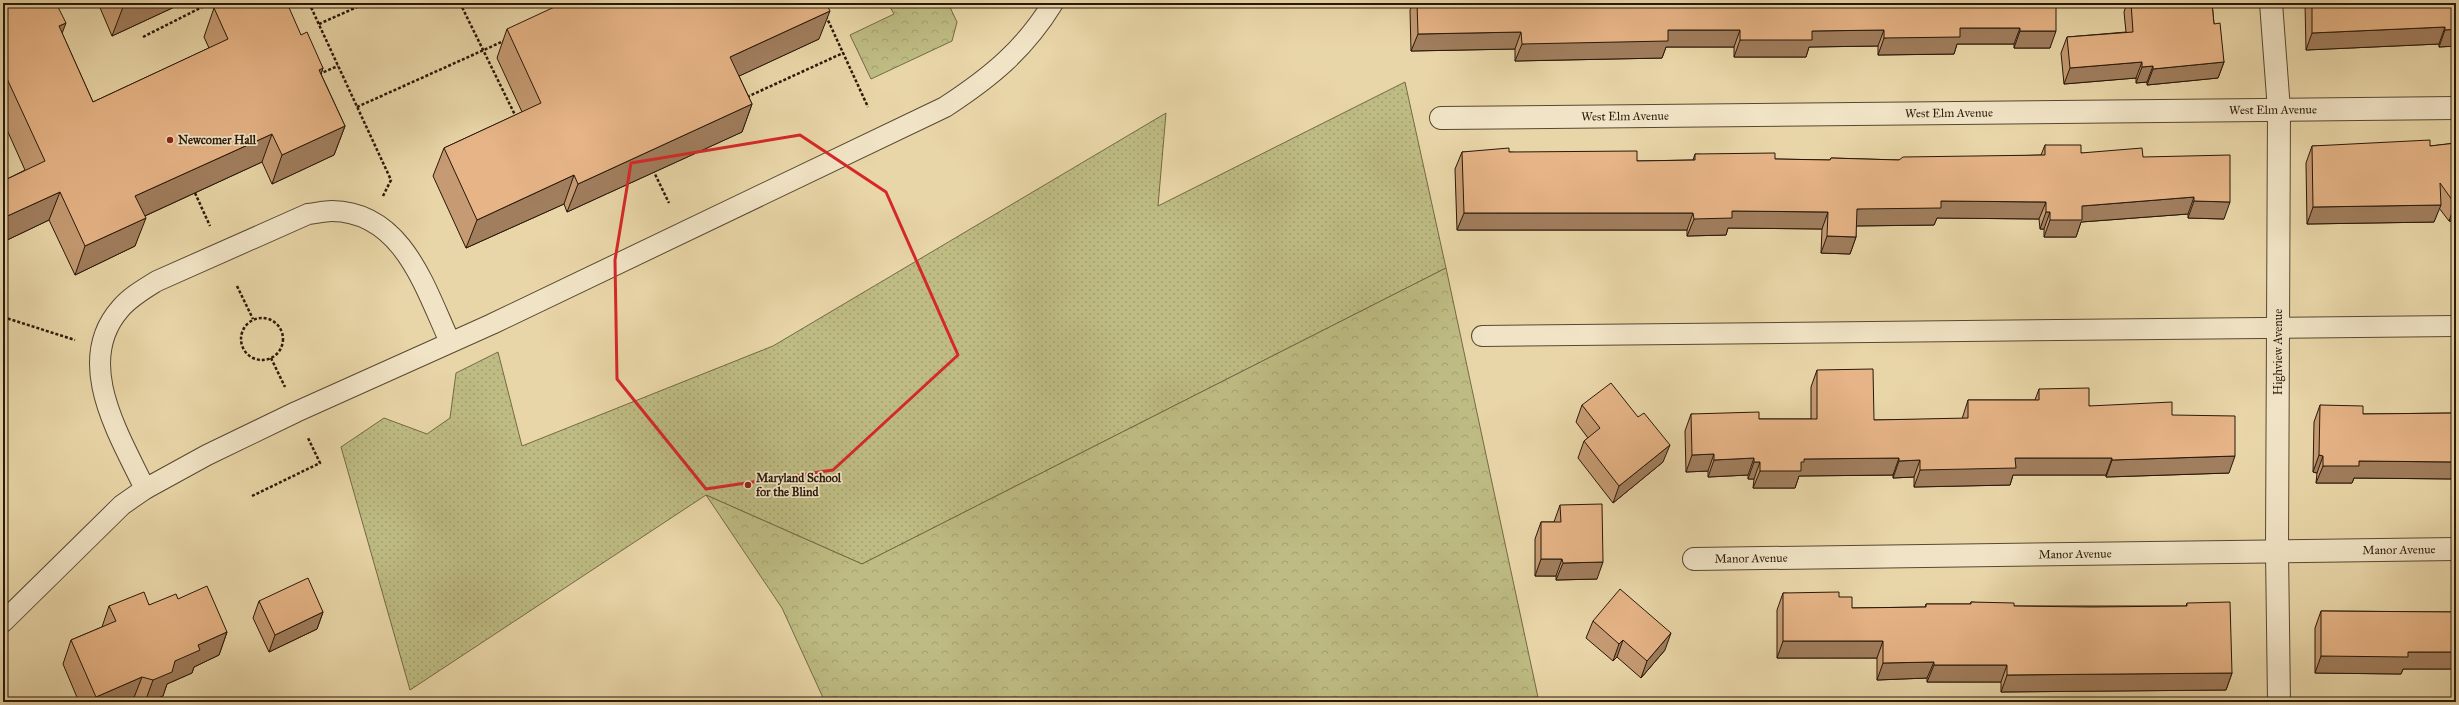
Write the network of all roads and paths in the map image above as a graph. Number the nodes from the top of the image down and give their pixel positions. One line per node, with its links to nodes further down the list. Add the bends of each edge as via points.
1 (210, 3): 9 (path)
2 (309, 3): 8 (path)
3 (366, 3): 8 (path)
4 (460, 3): 11 (path)
5 (1054, 3): 33 (lane, via 1013,56 982,83 945,107 500,321)
6 (2271, 3): 19 (street, Highview Avenue)
7 (823, 10): 12 (path)
8 (319, 24): 13 (path)
9 (143, 37)
10 (510, 38): 11 (path)
11 (483, 50): 17 (path); 21 (path)
12 (843, 53): 15 (path); 16 (path)
13 (338, 66): 14 (path); 17 (path)
14 (312, 77)
15 (743, 99)
16 (868, 106)
17 (357, 107): 24 (path, via 391,180)
18 (2456, 108): 19 (street, West Elm Avenue)
19 (2279, 110): 20 (street, West Elm Avenue); 31 (street, Highview Avenue)
20 (1442, 118)
21 (517, 121)
22 (650, 163): 25 (path)
23 (194, 193): 26 (path)
24 (382, 198)
25 (669, 203)
26 (211, 227)
27 (237, 286): 29 (path)
28 (3, 317): 34 (path)
29 (253, 319): 35 (path, via 264,318 274,321 281,330 283,340 280,351); 35 (path, via 244,327 241,337 243,348 250,356 260,360)
30 (2456, 326): 31 (lane)
31 (2279, 327): 32 (lane); 41 (street, Highview Avenue)
32 (1482, 336)
33 (450, 342): 38 (lane, via 207,455); 38 (lane, via 420,276 397,239 358,215 332,211 308,214 157,282 138,293 120,309 108,328 101,350 104,396)
34 (82, 343)
35 (271, 358): 36 (path)
36 (286, 389)
37 (307, 436): 39 (path, via 320,464)
38 (145, 489): 43 (lane, via 122,505)
39 (252, 496)
40 (2456, 549): 41 (street, Manor Avenue)
41 (2276, 552): 42 (street, Manor Avenue); 44 (street, Highview Avenue)
42 (1694, 559)
43 (3, 622)
44 (2279, 702)

